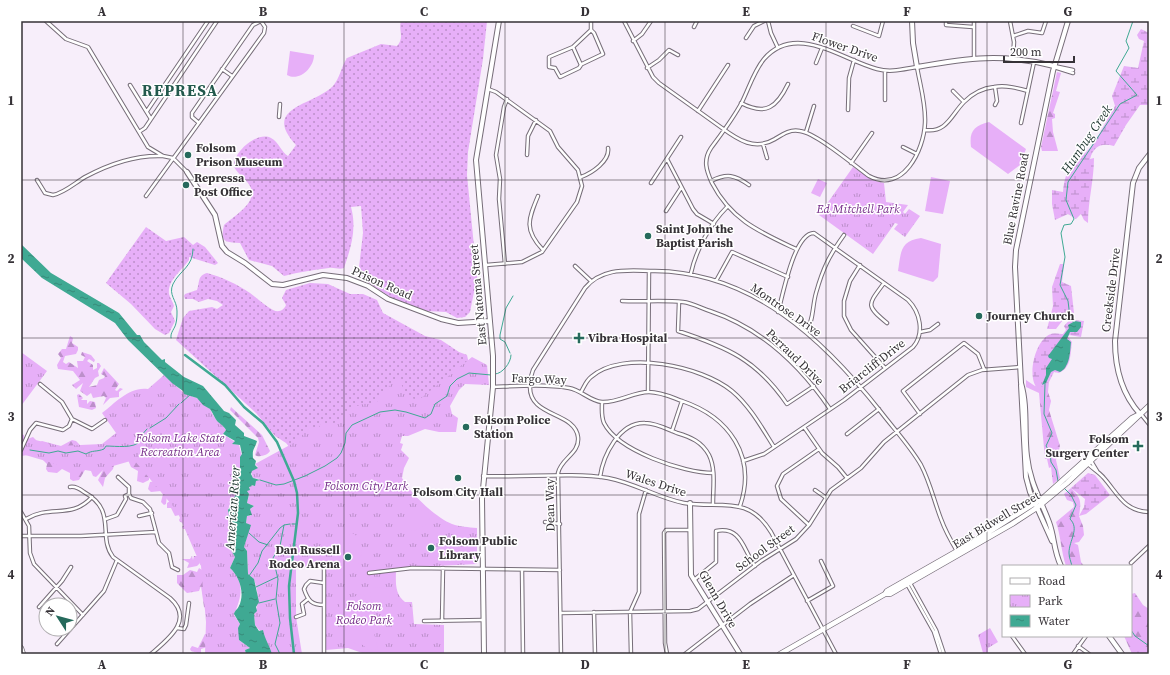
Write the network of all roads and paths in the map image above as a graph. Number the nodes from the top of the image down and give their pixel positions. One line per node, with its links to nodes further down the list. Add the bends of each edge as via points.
1 (46, 21): 69 (street, via 66,39 88,47)
2 (208, 21): 29 (street)
3 (217, 21): 30 (street)
4 (261, 21): 42 (street, via 253,25); 45 (street, via 265,27 264,33)
5 (499, 21): 49 (main road, East Natoma Street)
6 (591, 21): 22 (street)
7 (624, 21): 25 (street)
8 (651, 21): 25 (street, via 642,34)
9 (697, 21): 20 (street)
10 (764, 21): 24 (street, via 754,26)
11 (768, 21): 27 (street)
12 (883, 21): 19 (street, via 879,36)
13 (912, 21): 40 (main road)
14 (946, 21): 21 (street, via 946,25)
15 (974, 21): 21 (street)
16 (1010, 21): 23 (street)
17 (1046, 21): 23 (street, via 1042,34 1028,31)
18 (1068, 21): 39 (main road, Blue Ravine Road)
19 (853, 26)
20 (694, 27)
21 (973, 27): 32 (street)
22 (591, 30): 26 (street); 37 (street, via 603,54)
23 (1013, 36): 33 (street)
24 (746, 38)
25 (633, 41): 41 (street)
26 (573, 47): 37 (street); 37 (street, via 549,57 549,67 555,68 560,77)
27 (778, 48): 28 (street, Flower Drive, via 801,43); 55 (street, Flower Drive, via 760,64)
28 (822, 48): 34 (street, Flower Drive); 36 (street)
29 (188, 50): 30 (street); 60 (street)
30 (198, 50): 63 (street)
31 (678, 55): 41 (street, via 669,50)
32 (974, 58): 33 (main road, Flower Drive); 40 (main road, Flower Drive)
33 (1013, 58): 35 (main road, Flower Drive)
34 (854, 60): 43 (street, Flower Drive); 59 (street, via 849,78)
35 (1034, 62): 39 (main road, Flower Drive); 50 (street)
36 (816, 63)
37 (582, 64)
38 (728, 65): 61 (street)
39 (1054, 66): 44 (street, Flower Drive); 120 (main road, Blue Ravine Road, via 1016,250)
40 (917, 67): 43 (street, Flower Drive); 68 (street, via 925,112)
41 (647, 68): 61 (street, via 656,80)
42 (222, 69): 45 (street); 65 (street, via 192,113 192,117)
43 (885, 70): 53 (street)
44 (1073, 71)
45 (232, 76): 65 (street)
46 (788, 84): 55 (street, via 779,100 770,107 756,109)
47 (130, 85): 60 (street)
48 (995, 87): 50 (street, via 1006,86); 54 (street, via 977,92); 58 (street)
49 (487, 90): 52 (street, via 494,90); 101 (main road, East Natoma Street, via 476,160)
50 (1028, 91): 66 (street)
51 (954, 92): 54 (street)
52 (507, 99): 64 (street); 100 (street, via 496,155 500,179 499,199)
53 (885, 100)
54 (964, 102): 68 (street, via 944,127 933,131)
55 (741, 103): 67 (street, Flower Drive)
56 (280, 104): 62 (street)
57 (814, 106): 70 (street)
58 (995, 106)
59 (848, 110)
60 (147, 111): 63 (street)
61 (698, 111): 67 (street)
62 (279, 117)
63 (151, 119): 69 (street)
64 (536, 120): 77 (street, via 528,136); 85 (street, via 550,131 557,145)
65 (199, 123): 80 (street)
66 (1021, 123)
67 (724, 130): 73 (street, via 744,142); 87 (street, Flower Drive, via 706,158 706,169)
68 (924, 130): 76 (street)
69 (139, 132): 79 (street, via 148,147)
70 (806, 132): 73 (street, via 788,132); 83 (street)
71 (872, 133): 83 (street)
72 (682, 137): 82 (street)
73 (763, 144): 81 (street)
74 (903, 147): 76 (street)
75 (608, 148): 85 (street, via 608,153 597,169)
76 (918, 154): 83 (street, via 905,172 888,180 871,177)
77 (527, 155)
78 (1149, 155): 139 (main road, Creekside Drive, via 1139,168 1134,183 1115,341 1116,361 1124,389)
79 (163, 156): 80 (street); 86 (street, via 121,162 93,173 53,195 45,193)
80 (173, 158): 84 (street); 91 (street)
81 (767, 158)
82 (667, 159): 88 (street); 90 (street)
83 (851, 163)
84 (186, 170): 114 (main road, Prison Road, via 215,215 218,237 224,249 272,284 283,285 323,276 347,278 368,286 388,299 441,319 458,323)
85 (581, 177): 99 (street, via 582,190 579,199)
86 (37, 180)
87 (711, 181): 89 (street, via 729,175 738,177); 93 (street, Flower Drive)
88 (651, 183)
89 (749, 185)
90 (682, 188): 94 (street); 95 (street, via 694,211)
91 (146, 196)
92 (538, 196): 99 (street, via 529,224 533,238)
93 (727, 207): 95 (street); 98 (street, Flower Drive, via 759,231)
94 (666, 211)
95 (714, 224): 105 (street, via 695,256)
96 (844, 235): 97 (street)
97 (835, 247): 98 (street, via 813,233 805,236); 102 (street); 117 (street, via 823,269 814,301 812,322)
98 (796, 249): 106 (street)
99 (544, 250): 100 (street, via 526,261)
100 (505, 264): 101 (street)
101 (486, 265): 114 (main road, East Natoma Street)
102 (860, 265): 109 (street); 121 (street, via 850,281 844,301 844,316 850,330)
103 (575, 266): 107 (street)
104 (649, 271): 105 (street, Montrose Drive); 107 (street, Montrose Drive, via 613,271); 111 (street)
105 (691, 273): 108 (street, Montrose Drive)
106 (788, 277): 108 (street, via 732,252); 113 (street)
107 (591, 281): 126 (street, Montrose Drive, via 533,370)
108 (716, 281): 113 (street, Montrose Drive, via 749,293)
109 (884, 283): 115 (street, via 872,300 871,306); 118 (street, via 913,305 920,324)
110 (622, 301): 111 (street, Perraud Drive)
111 (649, 302): 112 (street, Perraud Drive); 119 (street)
112 (679, 302): 127 (street, Perraud Drive, via 724,316 751,329 776,348); 127 (street, via 678,331 718,344 744,359 770,381 787,404)
113 (778, 312): 117 (street, Montrose Drive)
114 (490, 321): 125 (main road, East Natoma Street)
115 (887, 323)
116 (938, 324): 118 (street, via 930,330)
117 (806, 332): 128 (street, Montrose Drive, via 844,367)
118 (920, 332): 121 (street, Briarcliff Drive, via 915,344)
119 (648, 363): 129 (street, via 622,365 597,373); 130 (street); 148 (street, via 678,366 723,384 744,402)
120 (1020, 367): 122 (street, School Street); 123 (main road, Blue Ravine Road)
121 (885, 368): 128 (street, Briarcliff Drive)
122 (984, 369): 138 (street, School Street, via 968,375); 138 (street, via 978,354 964,342 903,391)
123 (1021, 383): 131 (main road, Blue Ravine Road); 137 (main road, Blue Ravine Road)
124 (40, 384): 140 (street, via 62,402)
125 (493, 385): 126 (street, Fargo Way); 156 (main road, East Natoma Street)
126 (530, 386): 129 (street, Fargo Way, via 568,388); 158 (street, Dean Way, via 535,403 572,426 578,434 577,447 561,464)
127 (814, 386): 135 (street, Perraud Drive)
128 (861, 387): 135 (street, Briarcliff Drive); 136 (street, Montrose Drive)
129 (581, 392): 133 (street, Fargo Way, via 592,400)
130 (648, 392): 132 (street); 133 (street)
131 (1020, 396): 137 (main road); 151 (main road, Blue Ravine Road)
132 (682, 401): 144 (street); 152 (street, via 706,411 722,424 737,443)
133 (602, 402): 147 (street, via 604,423)
134 (1149, 406): 139 (main road)
135 (830, 409): 143 (street, Briarcliff Drive)
136 (879, 410): 145 (street, Montrose Drive); 146 (street)
137 (1024, 410): 154 (main road, Blue Ravine Road)
138 (920, 414): 145 (street, School Street)
139 (1140, 414): 142 (street, Creekside Drive); 153 (main road); 153 (main road, via 1106,441)
140 (72, 419): 141 (street, via 92,429); 150 (street, via 69,426 63,430 36,423)
141 (105, 420)
142 (1149, 424)
143 (804, 427): 148 (street, Briarcliff Drive); 149 (street)
144 (672, 431): 147 (street, via 640,423 628,428); 155 (street, via 693,438 701,444 710,458)
145 (897, 432): 160 (street, School Street, via 879,447 863,466); 190 (street, Montrose Drive, via 922,467 941,519)
146 (847, 434)
147 (618, 438): 155 (street, via 641,454 693,472); 159 (street, via 606,455)
148 (774, 447): 152 (street, Briarcliff Drive, via 760,456)
149 (819, 449): 160 (street); 181 (street, via 783,474 777,486 781,498)
150 (21, 450)
151 (1023, 452): 154 (main road); 171 (main road, Blue Ravine Road, via 1027,484)
152 (743, 461): 172 (street, via 746,484)
153 (1088, 461): 171 (main road, East Bidwell Street); 174 (street, via 1124,503 1136,510)
154 (1028, 463): 171 (main road, Blue Ravine Road, via 1030,480)
155 (713, 473): 170 (street)
156 (483, 476): 158 (street, Wales Drive); 199 (main road, East Natoma Street)
157 (118, 477): 164 (street, via 129,487)
158 (559, 477): 159 (street, Wales Drive); 180 (street, Dean Way)
159 (600, 478): 162 (street, Wales Drive, via 616,480)
160 (847, 478): 166 (street, School Street)
161 (70, 487): 165 (street, via 75,487)
162 (646, 490): 169 (street, Wales Drive); 219 (street, via 639,514 639,594)
163 (814, 490): 166 (street)
164 (129, 494): 167 (street); 168 (street, via 125,496)
165 (92, 497): 177 (street, via 77,509 41,512); 178 (street)
166 (825, 497): 181 (street, School Street)
167 (131, 498): 168 (street); 175 (street, via 143,502)
168 (126, 499): 178 (street, via 117,515)
169 (690, 503): 170 (street, Wales Drive); 182 (main road, Glenn Drive)
170 (714, 503): 172 (street, Wales Drive)
171 (1038, 504): 183 (main road, East Bidwell Street); 183 (main road, East Bidwell Street); 194 (main road, Blue Ravine Road, via 1051,530)
172 (740, 506): 189 (street, Wales Drive, via 762,519)
173 (21, 512): 177 (street)
174 (1149, 512)
175 (152, 513): 176 (street); 184 (street)
176 (139, 516)
177 (26, 519): 187 (street)
178 (106, 519): 185 (street)
179 (545, 522): 180 (street)
180 (560, 524): 202 (street, Dean Way)
181 (809, 525): 189 (street, School Street)
182 (690, 530): 205 (main road, Glenn Drive, via 691,572); 217 (street, via 664,532)
183 (997, 530): 190 (main road, East Bidwell Street); 190 (main road, East Bidwell Street)
184 (156, 532): 185 (street); 200 (street, via 159,543 170,555 172,567)
185 (107, 535): 187 (street); 191 (street, via 110,552)
186 (21, 536): 187 (street)
187 (30, 536): 208 (street, via 30,553 34,564)
188 (1149, 546): 193 (street)
189 (781, 550): 196 (street, School Street); 204 (street, Wales Drive)
190 (958, 553): 206 (main road, East Bidwell Street); 206 (main road, East Bidwell Street, via 928,567)
191 (117, 560): 221 (street, via 104,591); 227 (street, via 173,601 180,616)
192 (821, 561): 211 (street, via 833,586)
193 (1131, 563)
194 (1061, 565)
195 (71, 566): 208 (street)
196 (755, 566): 205 (street, via 738,536 726,530 716,531 716,562); 213 (street, School Street)
197 (324, 568): 207 (street)
198 (443, 568): 199 (street); 203 (street, via 412,568); 225 (street)
199 (482, 569): 201 (street); 223 (main road, East Natoma Street)
200 (178, 570)
201 (522, 570): 202 (street); 239 (street)
202 (560, 570): 220 (street, Dean Way)
203 (369, 573)
204 (794, 575): 211 (street, Wales Drive); 226 (street)
205 (694, 580): 213 (main road, Glenn Drive)
206 (908, 582): 228 (main road, East Bidwell Street); 248 (street, via 934,632)
207 (324, 583): 210 (street, via 308,582 304,589); 215 (street)
208 (57, 587): 209 (street); 221 (street)
209 (48, 597)
210 (308, 598): 214 (street); 215 (street, via 314,605)
211 (807, 601): 228 (street, Wales Drive)
212 (189, 602): 227 (street, via 186,625 184,629)
213 (708, 602): 217 (street, School Street, via 693,611); 226 (main road, Glenn Drive)
214 (303, 605): 216 (street); 222 (street, via 304,614)
215 (324, 605): 237 (street)
216 (297, 606)
217 (665, 611): 219 (street, School Street); 243 (street, via 665,643)
218 (594, 612): 219 (street, School Street); 220 (street, School Street); 241 (street)
219 (630, 612): 242 (street)
220 (561, 613): 240 (street, Dean Way)
221 (84, 615): 232 (street)
222 (296, 617)
223 (483, 620): 225 (street); 238 (main road, East Natoma Street)
224 (424, 621): 225 (street)
225 (442, 621)
226 (722, 626): 244 (street); 245 (main road, Glenn Drive)
227 (177, 628): 236 (street)
228 (822, 630): 246 (main road, East Bidwell Street); 247 (street, Wales Drive)
229 (1013, 637): 249 (street)
230 (1085, 637): 233 (street)
231 (1110, 637): 252 (main road)
232 (57, 644)
233 (1078, 646): 250 (street); 251 (street)
234 (21, 648): 235 (main road)
235 (23, 654)
236 (151, 654)
237 (324, 654)
238 (484, 654)
239 (523, 654)
240 (561, 654)
241 (595, 654)
242 (631, 654)
243 (668, 654)
244 (685, 654)
245 (740, 654)
246 (780, 654)
247 (836, 654)
248 (942, 654)
249 (1025, 654)
250 (1073, 654)
251 (1089, 654)
252 (1122, 654)

